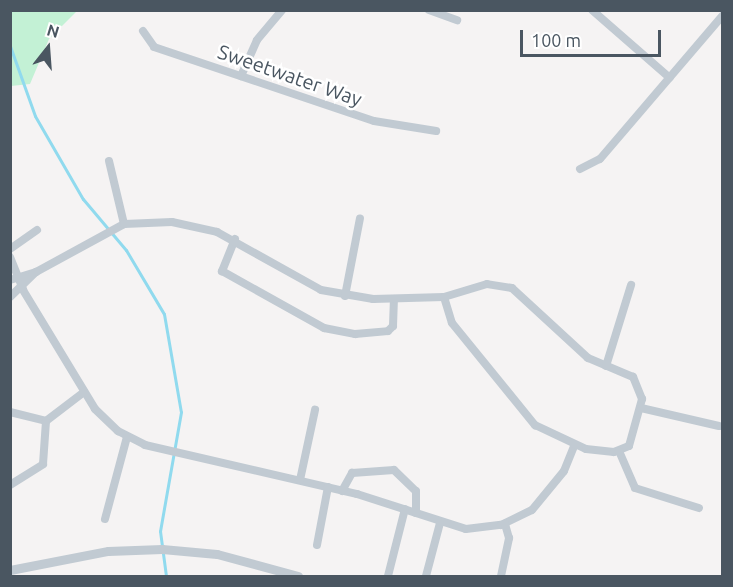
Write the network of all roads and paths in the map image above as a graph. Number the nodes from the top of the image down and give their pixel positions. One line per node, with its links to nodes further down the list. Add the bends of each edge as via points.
1 (282, 10): 7 (street, via 257,40)
2 (429, 10): 5 (street)
3 (592, 10): 8 (street)
4 (723, 16): 8 (street)
5 (457, 20)
6 (143, 31): 7 (street, Sweetwater Way, via 154,47)
7 (241, 76): 9 (street, Sweetwater Way, via 374,121)
8 (670, 78): 11 (street, via 600,159)
9 (436, 131)
10 (108, 161): 13 (street)
11 (580, 169)
12 (360, 218): 22 (street)
13 (124, 225): 15 (street, via 180,223); 18 (street)
14 (37, 230): 16 (street)
15 (235, 239): 22 (street, via 308,285); 25 (street, via 222,264 224,273 324,328 355,334 388,331 393,326)
16 (10, 249)
17 (10, 257): 19 (street)
18 (36, 272): 19 (street); 21 (street)
19 (14, 278): 21 (street)
20 (631, 285): 26 (street)
21 (23, 290): 23 (street); 27 (street)
22 (345, 296): 25 (street)
23 (10, 297)
24 (444, 297): 25 (street); 26 (street, via 487,284 512,288 588,358); 34 (street, via 452,324 524,416)
25 (393, 299)
26 (606, 366): 28 (street, via 636,380)
27 (84, 392): 31 (street); 33 (street, via 105,421)
28 (641, 408): 32 (street); 35 (street, via 631,442)
29 (315, 410): 36 (street)
30 (10, 412): 31 (street)
31 (46, 421): 37 (street, via 43,464)
32 (719, 426)
33 (127, 438): 36 (street); 43 (street)
34 (574, 446): 35 (street); 45 (street, via 567,466 541,502)
35 (619, 451): 40 (street, via 635,488)
36 (300, 480): 38 (street)
37 (10, 485)
38 (328, 487): 39 (street); 46 (street)
39 (342, 491): 41 (street); 42 (street, via 352,473 394,470 416,492)
40 (699, 508)
41 (405, 509): 42 (street); 49 (street)
42 (416, 513): 44 (street)
43 (105, 519)
44 (440, 523): 45 (street, via 466,529); 50 (street)
45 (505, 524): 51 (street, via 509,538)
46 (317, 545)
47 (10, 570): 48 (street, via 108,551 162,549 217,554)
48 (298, 576)
49 (388, 576)
50 (426, 576)
51 (501, 576)

